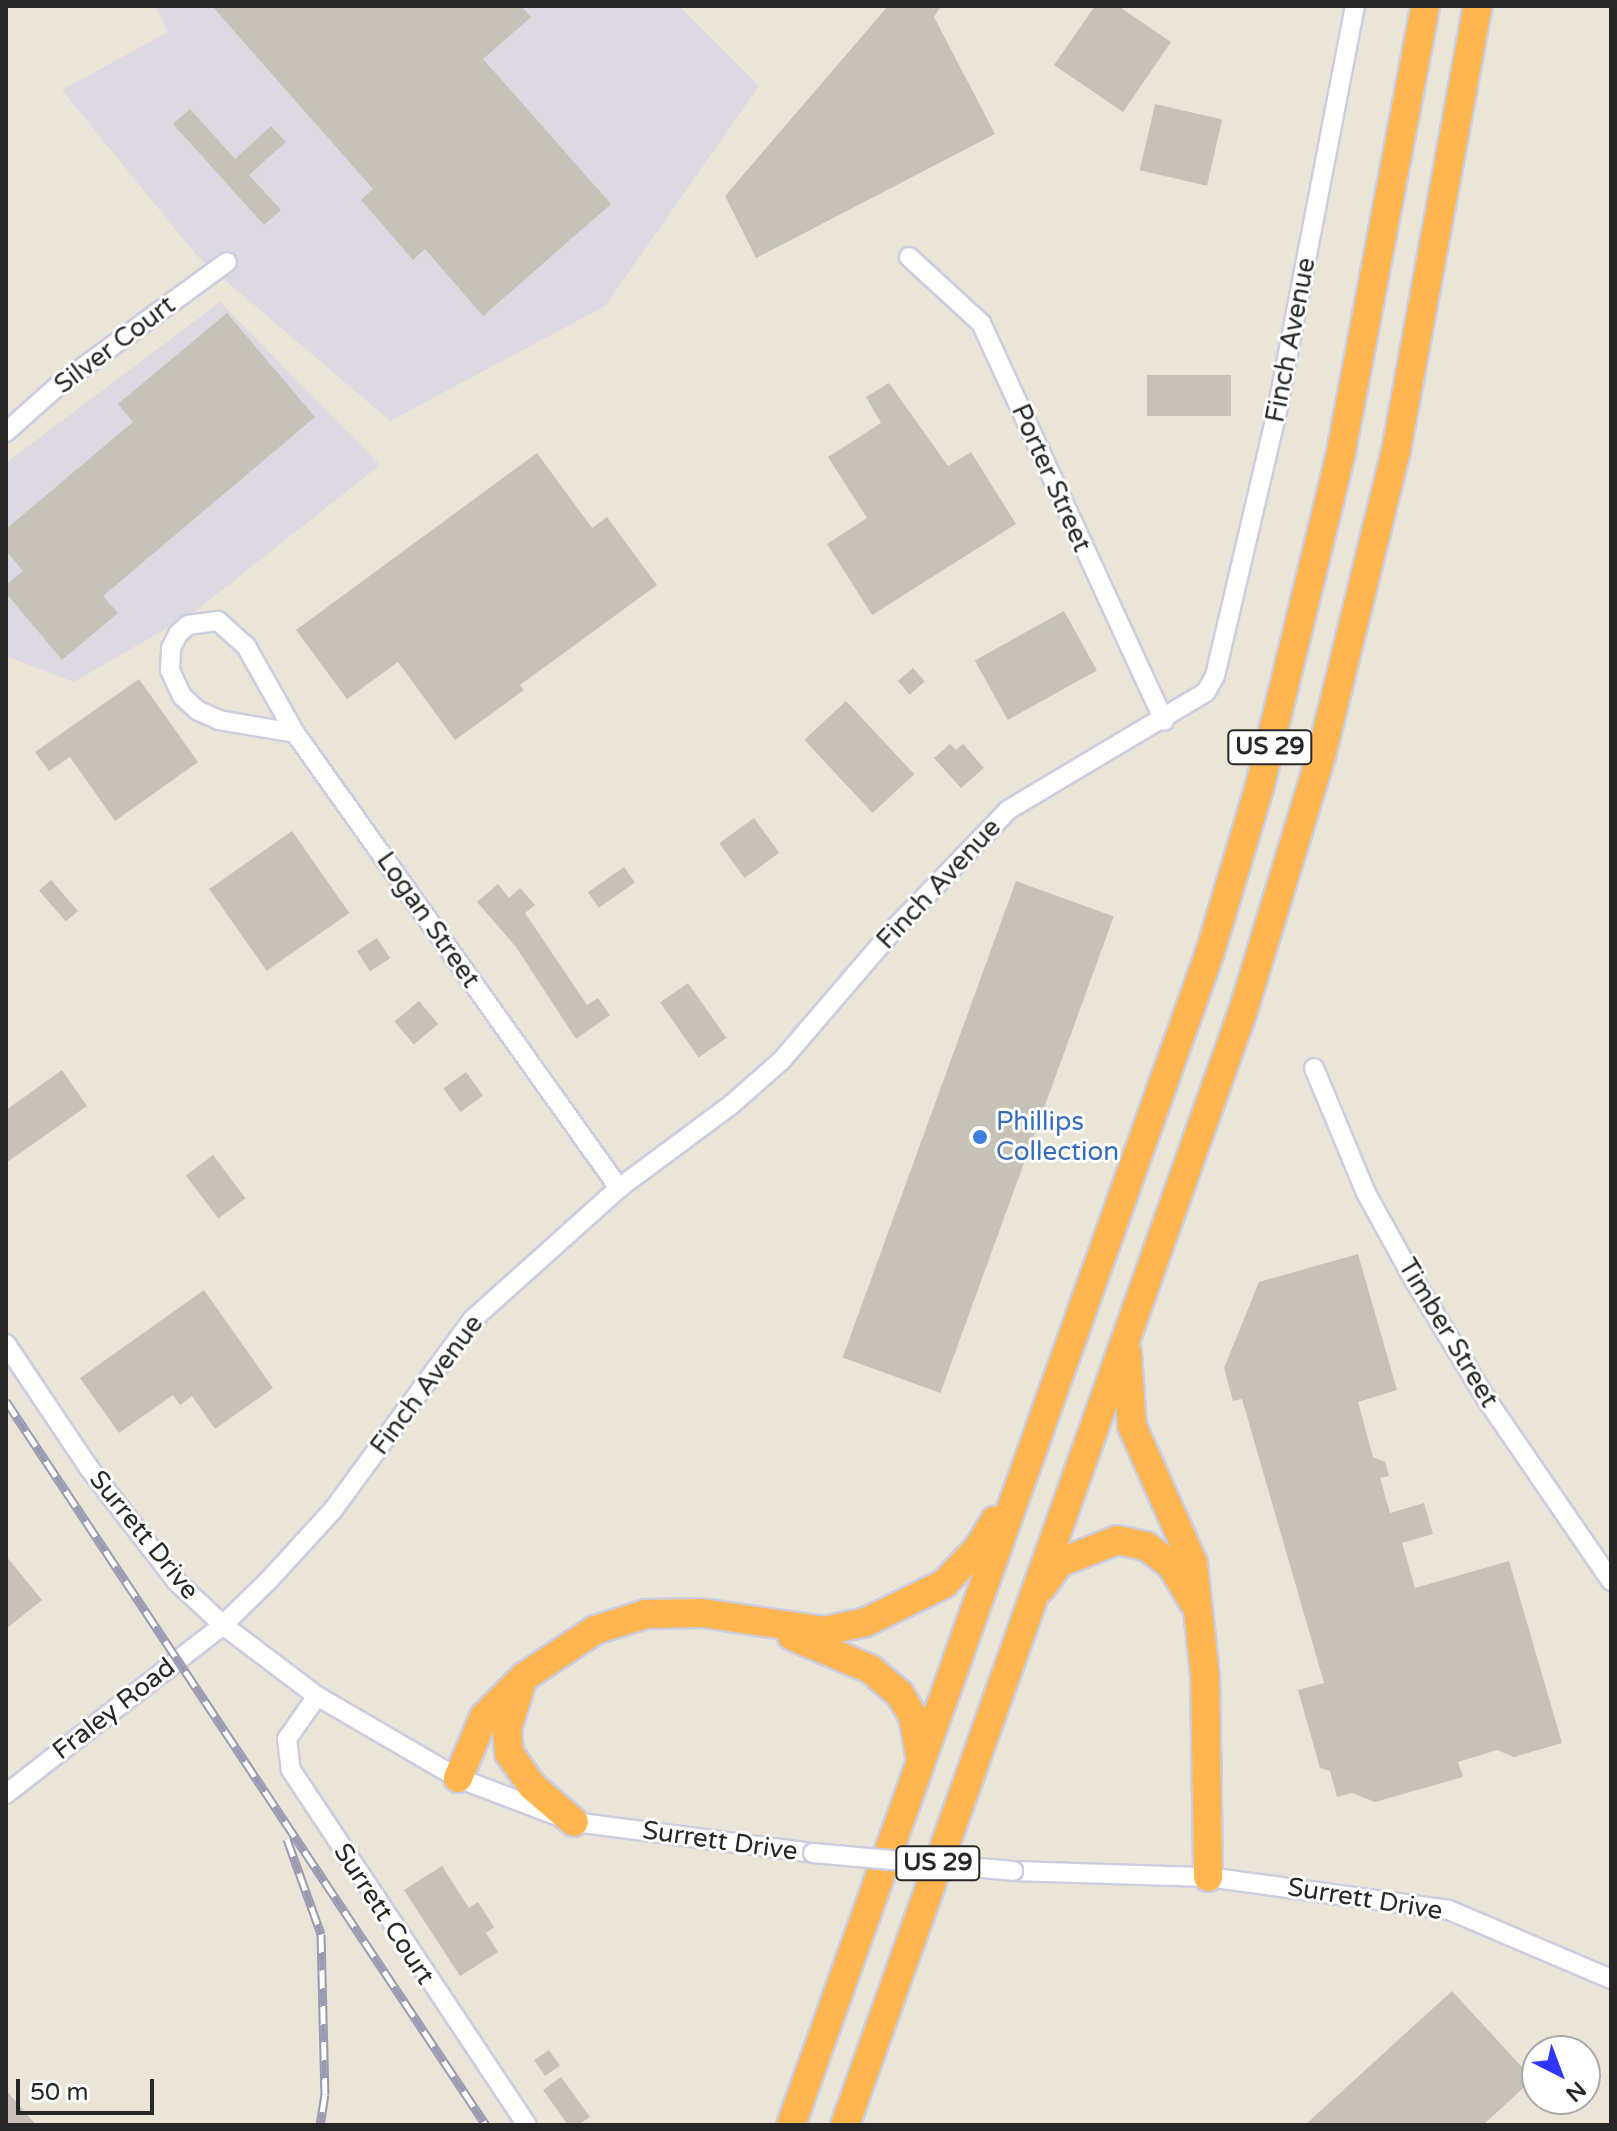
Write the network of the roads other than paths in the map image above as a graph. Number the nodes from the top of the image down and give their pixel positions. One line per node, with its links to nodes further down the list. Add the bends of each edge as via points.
1 (1355, 6): 7 (street, Finch Avenue, via 1276,416 1215,676 1206,692)
2 (1425, 6): 13 (highway, US 29, via 1341,452 1260,785 1210,952)
3 (1478, 6): 11 (highway, US 29, via 1396,451 1321,756 1243,1011)
4 (909, 257): 7 (street, Porter Street, via 981,323)
5 (227, 262): 6 (street, Silver Court, via 59,385)
6 (6, 432)
7 (1164, 721): 10 (street, Finch Avenue, via 1053,778 1008,810 924,896 781,1061)
8 (295, 733): 8 (street, Logan Street, via 246,646 227,624 188,625 171,648 176,685 197,710 219,720); 10 (street, Logan Street)
9 (1314, 1068): 14 (street, Timber Street, via 1366,1193 1413,1278 1485,1397)
10 (619, 1188): 18 (street, Finch Avenue, via 472,1320 333,1510)
11 (1127, 1334): 15 (highway, US 29); 16 (highway, via 1132,1426 1189,1552)
12 (6, 1344): 18 (street, Surrett Drive, via 136,1531 177,1582)
13 (1027, 1464): 17 (highway, via 979,1547 944,1584 866,1622 824,1631); 21 (highway, US 29)
14 (1611, 1581)
15 (1030, 1602): 16 (highway, via 1059,1563 1117,1540 1146,1546 1171,1565); 29 (highway, US 29)
16 (1199, 1610): 25 (highway)
17 (758, 1622): 19 (highway, via 702,1613 646,1614 595,1630); 21 (highway, via 870,1669 899,1693 913,1716)
18 (223, 1625): 20 (street, Surrett Drive); 23 (street, Fraley Road)
19 (524, 1677): 22 (highway, via 484,1717); 24 (highway, via 507,1729 509,1753 532,1786)
20 (317, 1696): 22 (street, Surrett Drive); 27 (street, Surrett Court, via 287,1739 291,1770)
21 (921, 1760): 28 (highway, US 29)
22 (458, 1778): 24 (street, Surrett Drive)
23 (6, 1794)
24 (574, 1822): 25 (street, Surrett Drive, bridge, via 813,1853 1013,1871)
25 (1208, 1877): 26 (street, Surrett Drive, via 1449,1910)
26 (1611, 1979)
27 (527, 2125)
28 (791, 2125)
29 (845, 2125)

